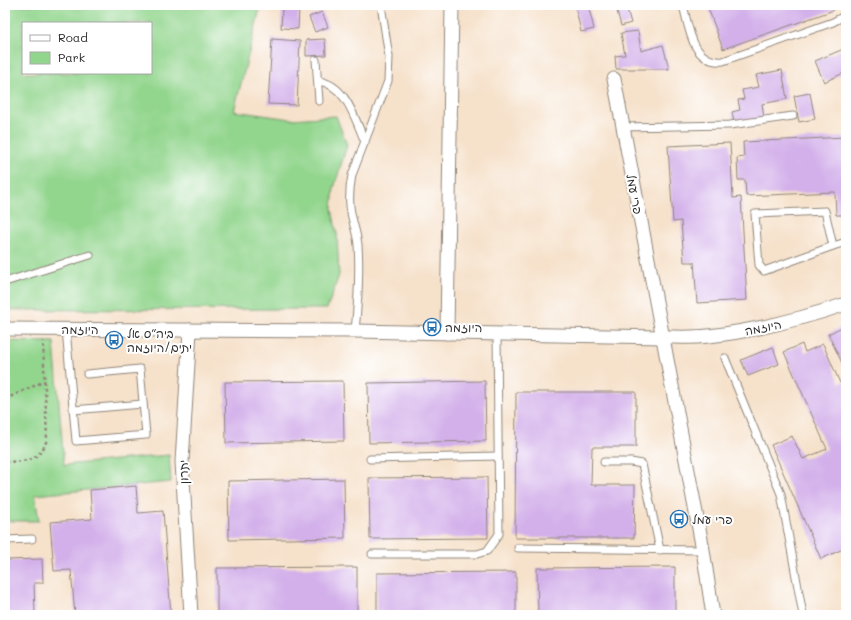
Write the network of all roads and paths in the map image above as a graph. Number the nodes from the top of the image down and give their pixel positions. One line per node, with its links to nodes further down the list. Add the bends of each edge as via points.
1 (381, 5): 11 (lane, via 388,57 388,81)
2 (452, 5): 22 (street)
3 (684, 5): 4 (lane, via 693,42 700,54 712,62 723,61 833,22 844,16)
4 (845, 5)
5 (316, 60): 7 (lane)
6 (614, 79): 10 (street, פרי עמל)
7 (318, 81): 8 (lane); 11 (lane, via 328,82 338,89)
8 (319, 101)
9 (793, 116): 10 (lane, via 730,125)
10 (622, 127): 24 (street, פרי עמל)
11 (365, 142): 21 (lane, via 352,175 350,190 350,207 358,242 360,266)
12 (846, 242): 13 (lane)
13 (833, 246): 13 (lane, via 764,271 759,265 755,214 825,211)
14 (90, 254): 15 (lane)
15 (5, 282)
16 (846, 304): 24 (street, היוזמה, via 762,328 707,336)
17 (5, 329): 18 (street, היוזמה)
18 (42, 329): 19 (street, היוזמה); 27 (path)
19 (66, 329): 20 (street, היוזמה); 30 (lane)
20 (190, 330): 21 (street, היוזמה); 41 (street, יתרון, via 182,462)
21 (356, 331): 22 (street, היוזמה)
22 (447, 333): 23 (street, היוזמה)
23 (497, 334): 24 (street, היוזמה); 31 (lane)
24 (662, 337): 39 (street, פרי עמל)
25 (725, 358): 43 (lane, via 782,494)
26 (87, 374): 29 (lane, via 140,369)
27 (45, 381): 28 (path); 33 (path, via 47,439 43,451 29,460)
28 (5, 399)
29 (143, 404): 30 (lane); 30 (lane, via 146,435 76,441)
30 (73, 410)
31 (498, 456): 32 (lane); 40 (lane, via 499,534 487,551 477,554)
32 (370, 459)
33 (5, 462)
34 (604, 462): 38 (lane, via 642,464)
35 (32, 539): 36 (lane)
36 (5, 540)
37 (518, 548): 38 (lane)
38 (660, 550): 39 (lane)
39 (703, 550): 42 (street, פרי עמל)
40 (372, 554)
41 (191, 615)
42 (713, 615)
43 (803, 615)

